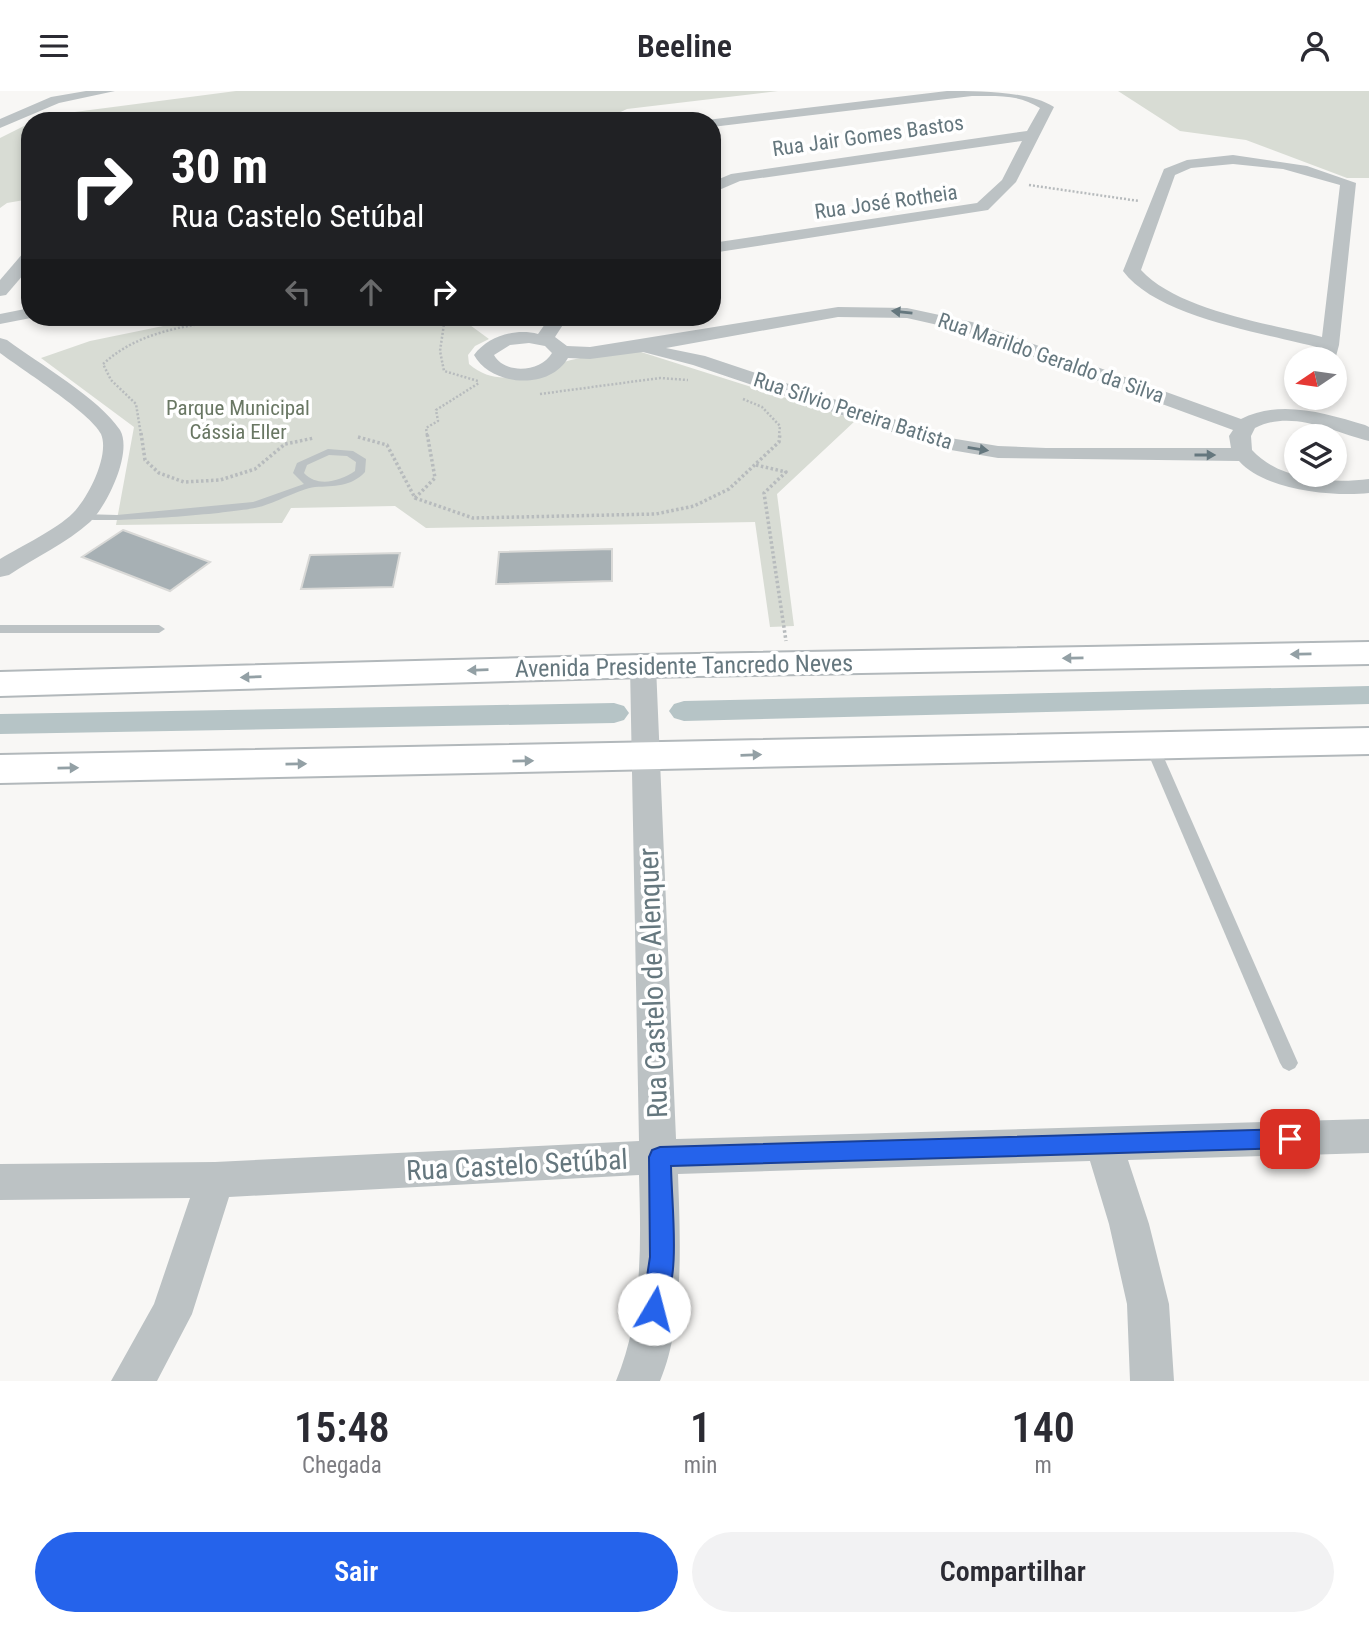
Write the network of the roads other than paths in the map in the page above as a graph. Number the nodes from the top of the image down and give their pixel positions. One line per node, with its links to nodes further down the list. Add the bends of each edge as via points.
1 (109, 91): 2 (street, via 42,104)
2 (25, 112)
3 (21, 114): 5 (street)
4 (721, 122): 6 (street, Rua José Rotheia, via 996,92 1032,97 1047,107)
5 (0, 124)
6 (1032, 135): 8 (street, Rua Jair Gomes Bastos); 10 (street, Rua José Rotheia, via 1008,181 989,203 970,211)
7 (721, 174): 8 (street)
8 (736, 177): 9 (street, Rua Jair Gomes Bastos)
9 (721, 184)
10 (721, 247)
11 (21, 266): 12 (street)
12 (0, 291)
13 (21, 315): 14 (street)
14 (0, 319)
15 (553, 326): 17 (street)
16 (704, 334): 19 (street, Rua Marildo Geraldo da Silva); 22 (street, via 691,344 690,351); 25 (street, Rua Marildo Geraldo da Silva, one-way to 16, via 929,316 885,310 838,311)
17 (544, 339): 20 (street); 20 (street, via 499,342 484,355 486,362 494,369 524,373 553,366)
18 (0, 344): 30 (street, via 96,415 111,433 111,468)
19 (631, 348): 20 (street, Rua Marildo Geraldo da Silva); 22 (street, Rua Sílvio Pereira Batista)
20 (562, 352)
21 (1328, 352): 21 (street, via 1348,183 1285,165 1203,162 1169,172 1132,271 1136,279 1166,297)
22 (698, 360): 27 (street, Rua Sílvio Pereira Batista, one-way to 27, via 946,444 1046,454)
23 (1301, 410): 25 (street)
24 (1320, 410): 26 (street)
25 (1245, 427): 27 (street, via 1240,445)
26 (1369, 435)
27 (1246, 455): 29 (street, via 1261,468 1297,482)
28 (314, 484): 28 (lane, via 354,478 362,461 339,451 309,458 298,473); 30 (lane, via 255,505)
29 (1367, 489)
30 (82, 517): 31 (street)
31 (0, 570)
32 (0, 629): 33 (lane)
33 (159, 629)
34 (1369, 653): 35 (main road, Avenida Presidente Tancredo Neves, one-way to 35)
35 (643, 666): 36 (main road, Avenida Presidente Tancredo Neves, one-way to 36); 37 (street, Rua Castelo de Alenquer)
36 (0, 684)
37 (645, 729): 39 (main road, one-way to 39); 40 (main road, one-way to 37); 44 (street, Rua Castelo de Alenquer)
38 (1369, 741): 39 (main road)
39 (1151, 744): 41 (lane)
40 (0, 769)
41 (1289, 1063)
42 (1369, 1136): 43 (street, Rua Castelo Setúbal)
43 (1104, 1145): 44 (street, Rua Castelo Setúbal); 49 (street, via 1148,1304)
44 (660, 1157): 45 (street, Rua Castelo Setúbal); 48 (street, Rua Castelo de Alenquer, via 661,1257 647,1361)
45 (215, 1180): 46 (street, Rua Castelo Setúbal); 47 (street, via 171,1314)
46 (0, 1182)
47 (133, 1381)
48 (638, 1381)
49 (1152, 1381)

